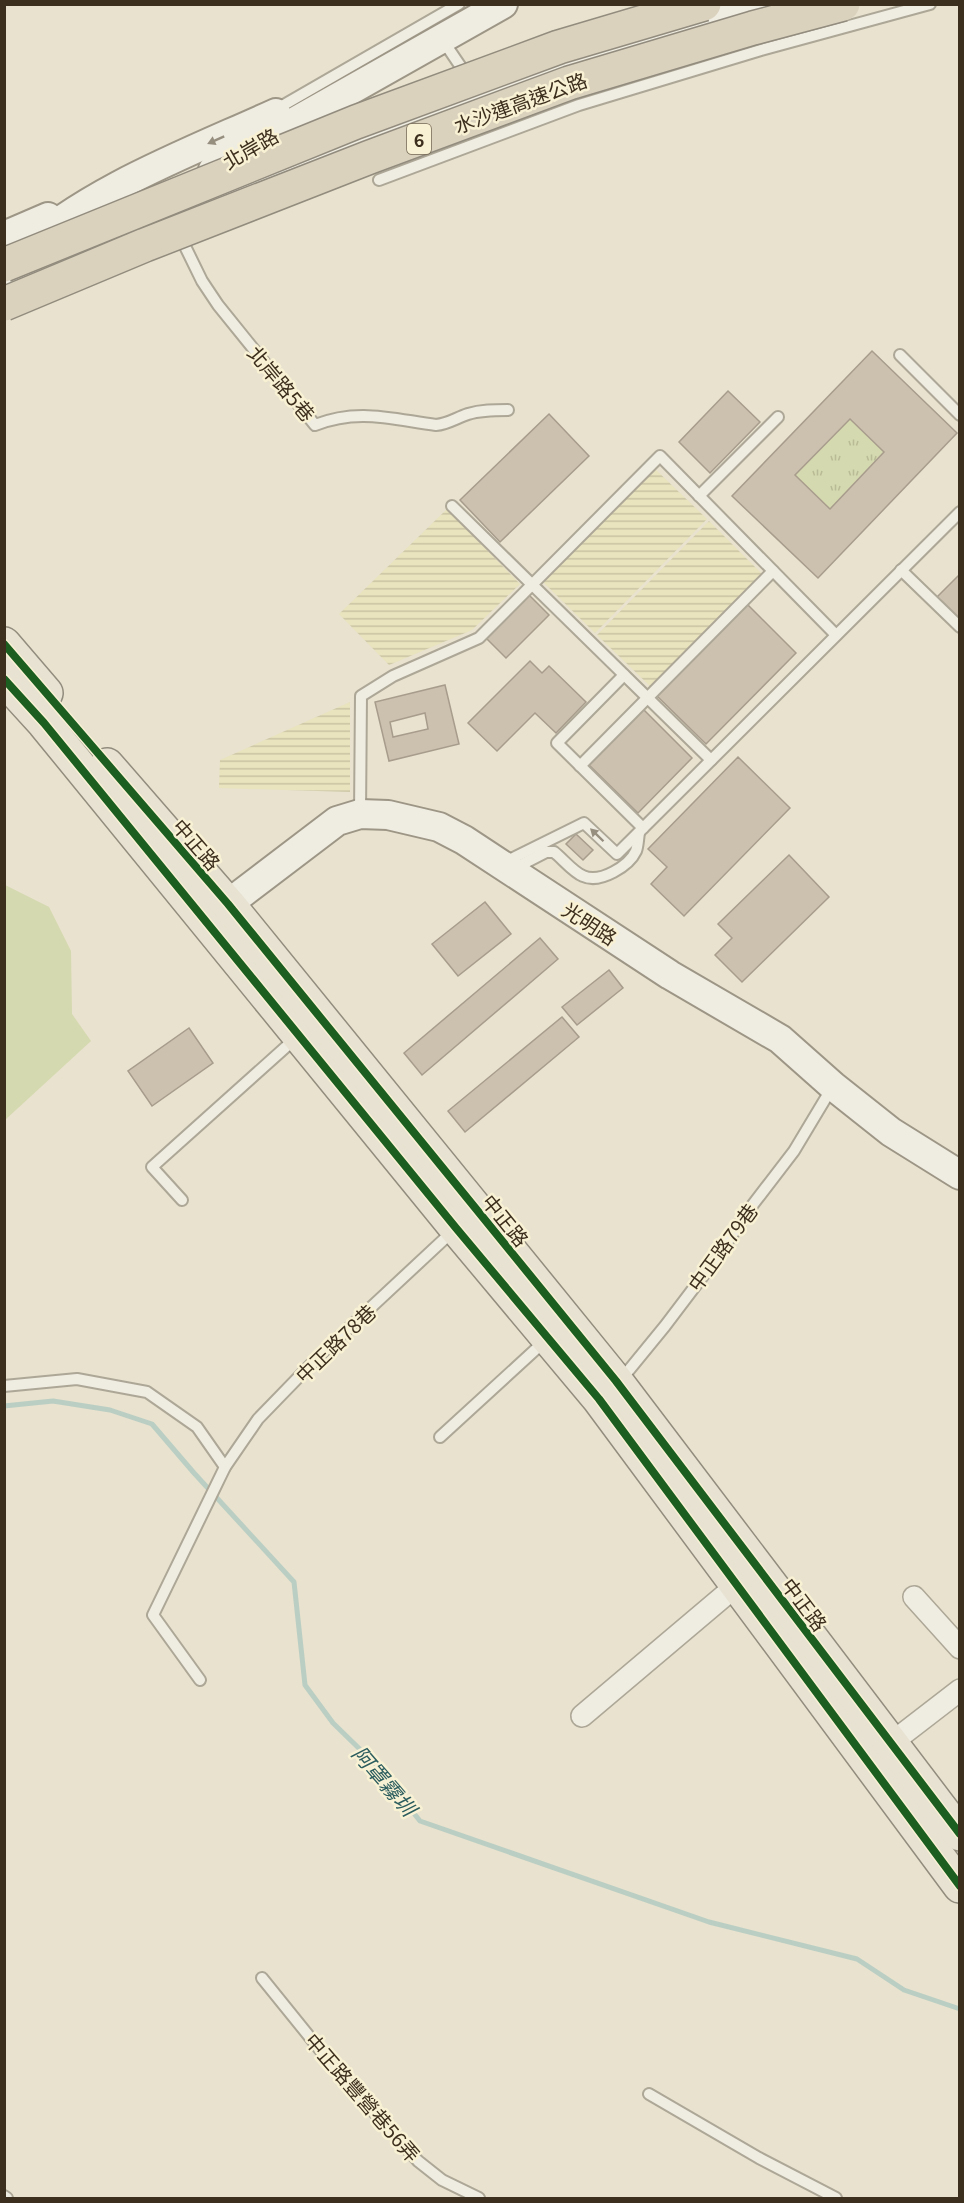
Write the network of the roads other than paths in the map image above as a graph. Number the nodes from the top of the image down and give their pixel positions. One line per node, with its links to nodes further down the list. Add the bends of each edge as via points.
1 (459, 4): 9 (lane)
2 (503, 4): 7 (street, 北岸路)
3 (704, 4): 16 (highway, 水沙連高速公路 / 6, bridge, via 560,47 357,122)
4 (769, 4): 8 (street, via 564,65)
5 (843, 4): 17 (highway, 水沙連高速公路 / 6, bridge, via 569,83)
6 (930, 4): 10 (lane, via 579,105)
7 (442, 39): 8 (lane); 9 (street, 北岸路); 14 (street, 北岸路, via 218,165)
8 (480, 96): 10 (lane); 14 (street)
9 (249, 125): 12 (street, 北岸路, one-way to 12)
10 (504, 133): 11 (lane)
11 (379, 180)
12 (153, 181): 13 (street, 北岸路); 14 (lane, 北岸路5巷)
13 (114, 188): 15 (street); 16 (street, 北岸路, via 68,214)
14 (170, 215): 17 (street, 北岸路, via 41,269); 19 (lane, 北岸路5巷, via 218,305 315,426 333,418 356,415 436,425 484,411)
15 (4, 236)
16 (4, 266)
17 (4, 302)
18 (900, 355): 20 (lane)
19 (508, 410)
20 (960, 415)
21 (778, 417): 22 (lane)
22 (699, 496): 26 (lane); 27 (lane, via 660,456)
23 (452, 506): 27 (lane)
24 (960, 512): 25 (lane)
25 (901, 570): 28 (lane); 29 (lane)
26 (773, 571): 29 (lane); 33 (lane)
27 (531, 585): 31 (lane); 36 (lane, via 479,638 393,676 361,696)
28 (960, 627)
29 (836, 635): 34 (lane)
30 (4, 644): 39 (main road, 中正路)
31 (624, 675): 33 (lane); 35 (lane, via 557,743)
32 (4, 679): 39 (main road, 中正路)
33 (646, 698): 34 (lane); 35 (lane)
34 (711, 760): 37 (lane)
35 (580, 766): 37 (lane)
36 (360, 814): 38 (street, 光明路, via 388,815 439,827); 39 (street, 光明路, via 337,821)
37 (641, 830): 38 (lane, one-way to 38, via 617,854 584,823); 38 (lane, via 636,851 629,860 600,877 583,877 554,852)
38 (505, 867): 41 (street, 光明路, via 670,975 780,1039)
39 (218, 913): 40 (main road, 中正路); 47 (main road, 中正路)
40 (300, 1035): 43 (lane, via 152,1167); 44 (main road, 中正路)
41 (833, 1086): 42 (street, 光明路, via 891,1132); 47 (lane, 中正路79巷, via 794,1151 715,1260 640,1357)
42 (960, 1175)
43 (182, 1200)
44 (456, 1228): 45 (main road, 中正路); 49 (lane, 中正路78巷, via 322,1353 258,1419)
45 (549, 1337): 47 (main road, 中正路); 48 (lane)
46 (4, 1386): 49 (lane, via 77,1380 147,1392 197,1426)
47 (608, 1390): 50 (main road, 中正路); 56 (main road, 中正路)
48 (440, 1437)
49 (225, 1467): 53 (lane, 中正路78巷, via 153,1615)
50 (737, 1585): 55 (street); 56 (main road, 中正路)
51 (914, 1597): 52 (street)
52 (960, 1648)
53 (200, 1680)
54 (960, 1690): 56 (street)
55 (582, 1716)
56 (880, 1754): 57 (main road, 中正路); 58 (main road, 中正路)
57 (960, 1834)
58 (960, 1886)
59 (262, 1978): 61 (lane, 中正路豐營巷56弄, via 338,2072 418,2161 442,2180)
60 (649, 2094): 62 (lane)
61 (479, 2199)
62 (836, 2199)

